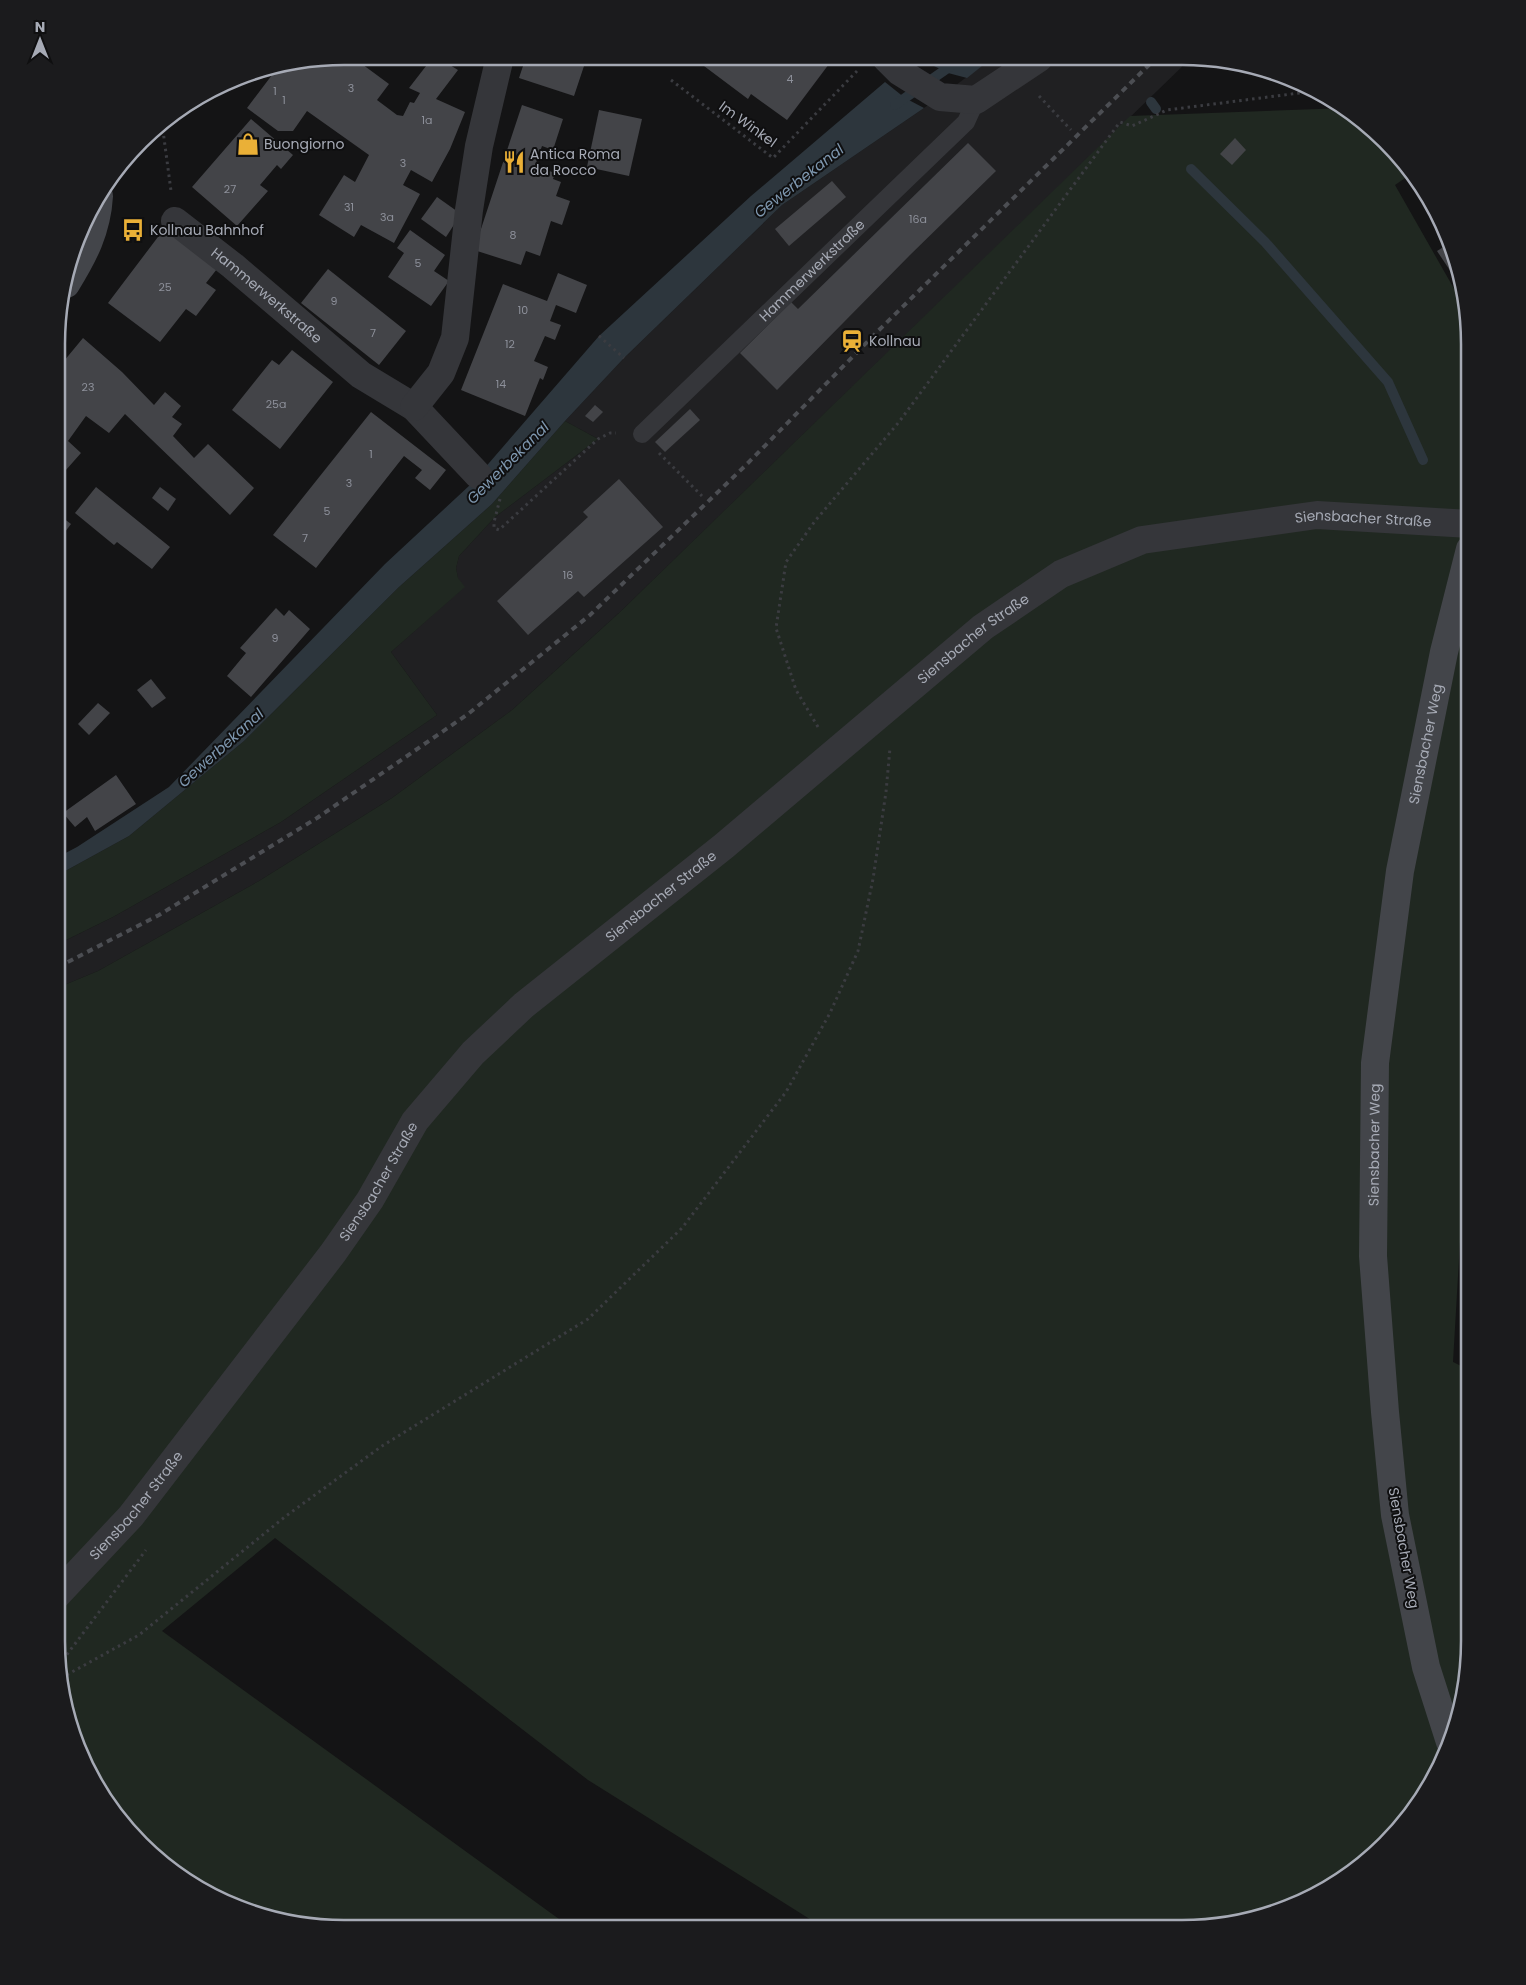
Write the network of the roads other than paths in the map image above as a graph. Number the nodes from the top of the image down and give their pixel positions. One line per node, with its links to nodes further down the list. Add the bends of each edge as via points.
1 (498, 65): 8 (street, via 473,183 455,338 441,373)
2 (883, 65): 4 (street, via 940,97)
3 (1028, 65): 4 (street)
4 (976, 100): 9 (lane, Hammerwerkstraße, via 966,122)
5 (98, 213): 7 (street, via 85,253)
6 (174, 221): 8 (street, Hammerwerkstraße, via 233,266 361,375)
7 (76, 267)
8 (414, 407): 10 (street, Hammerwerkstraße)
9 (642, 434)
10 (478, 475)
11 (1461, 523): 13 (street, Siensbacher Straße, via 1316,515 1142,540 1061,574 983,627 724,846 524,1005 473,1053 415,1121 370,1200 333,1253 131,1516)
12 (1461, 584): 14 (street, Siensbacher Weg, via 1400,871 1375,1063 1373,1256 1395,1515 1426,1668)
13 (65, 1586)
14 (1446, 1730)

